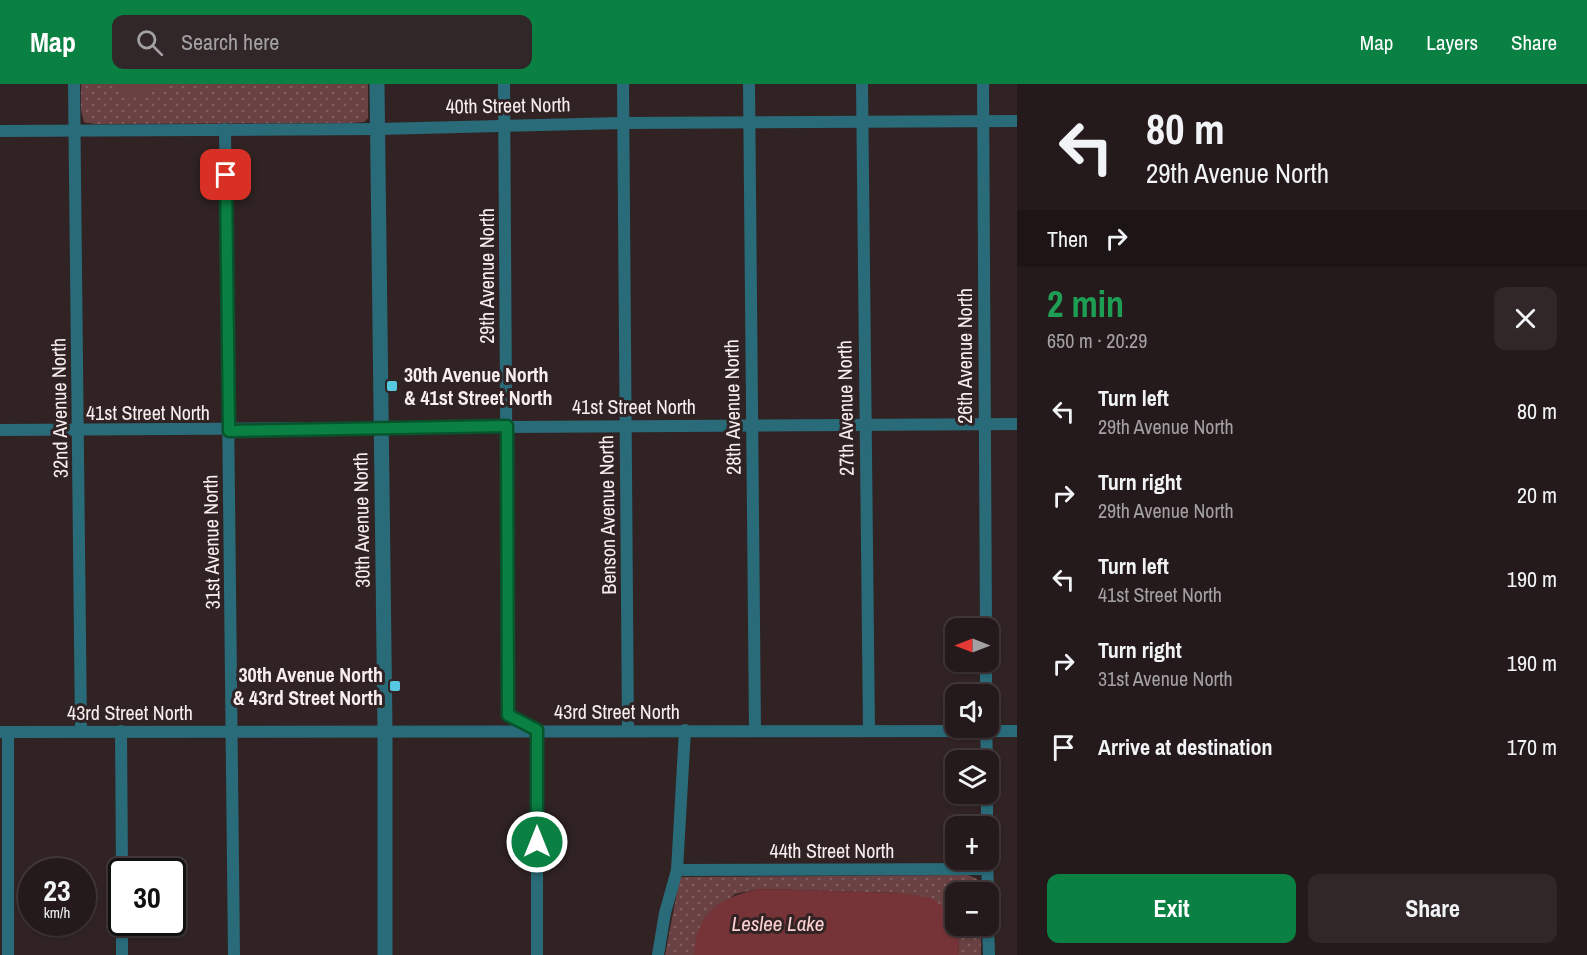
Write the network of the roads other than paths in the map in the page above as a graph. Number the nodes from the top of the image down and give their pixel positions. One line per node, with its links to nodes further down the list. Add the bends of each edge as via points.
1 (74, 84): 17 (street, 32nd Avenue North)
2 (377, 84): 15 (street, 30th Avenue North)
3 (504, 84): 13 (street, 29th Avenue North)
4 (623, 84): 11 (street, Benson Avenue North)
5 (749, 84): 12 (street, 28th Avenue North)
6 (862, 84): 10 (street, 27th Avenue North)
7 (983, 84): 8 (street, 26th Avenue North)
8 (983, 121): 9 (street, 40th Street North); 10 (street, 40th Street North); 18 (street, 26th Avenue North)
9 (1017, 121)
10 (862, 122): 12 (street, 40th Street North); 20 (street, 27th Avenue North)
11 (623, 123): 12 (street, 40th Street North); 13 (street, 40th Street North); 22 (street, Benson Avenue North)
12 (749, 123): 23 (street, 28th Avenue North)
13 (504, 124): 15 (street, 40th Street North); 21 (street, 29th Avenue North)
14 (225, 129): 15 (street, 40th Street North); 17 (street, 40th Street North); 26 (street, 31st Avenue North)
15 (378, 129): 25 (street, 30th Avenue North)
16 (0, 131): 17 (street, 40th Street North)
17 (74, 131): 27 (street, 32nd Avenue North)
18 (984, 424): 19 (street, 41st Street North); 20 (street, 41st Street North); 28 (street, 26th Avenue North)
19 (1017, 424)
20 (865, 425): 23 (street, 41st Street North); 38 (street, 27th Avenue North)
21 (507, 426): 22 (street, 41st Street North); 25 (street, 41st Street North); 30 (street, 29th Avenue North, via 508,715)
22 (625, 426): 23 (street, 41st Street North); 31 (street, Benson Avenue North)
23 (751, 426): 33 (street, 28th Avenue North)
24 (0, 430): 27 (street, 41st Street North)
25 (381, 430): 26 (street, 41st Street North); 29 (street, 30th Avenue North)
26 (229, 431): 27 (street, 41st Street North); 37 (street, 31st Avenue North)
27 (79, 432): 41 (street, 32nd Avenue North)
28 (986, 618)
29 (385, 730): 30 (street, 43rd Street North); 37 (street, 43rd Street North); 50 (street, 30th Avenue North)
30 (537, 730): 31 (street, 43rd Street North); 51 (street)
31 (628, 730): 32 (street, 43rd Street North)
32 (685, 730): 33 (street, 43rd Street North); 44 (street)
33 (755, 730): 38 (street, 43rd Street North)
34 (945, 730): 38 (street, 43rd Street North)
35 (999, 730): 39 (street, 43rd Street North)
36 (121, 731): 37 (street, 43rd Street North); 41 (street, 43rd Street North); 42 (street)
37 (232, 731): 49 (street, 31st Avenue North)
38 (869, 731)
39 (1017, 731)
40 (4, 732): 41 (street, 43rd Street North); 47 (street)
41 (81, 732)
42 (122, 858)
43 (945, 865): 44 (street, 44th Street North)
44 (677, 870): 52 (street, via 664,914)
45 (122, 936): 48 (street)
46 (988, 936): 53 (street)
47 (8, 955)
48 (122, 955)
49 (234, 955)
50 (385, 955)
51 (537, 955)
52 (658, 955)
53 (989, 955)

